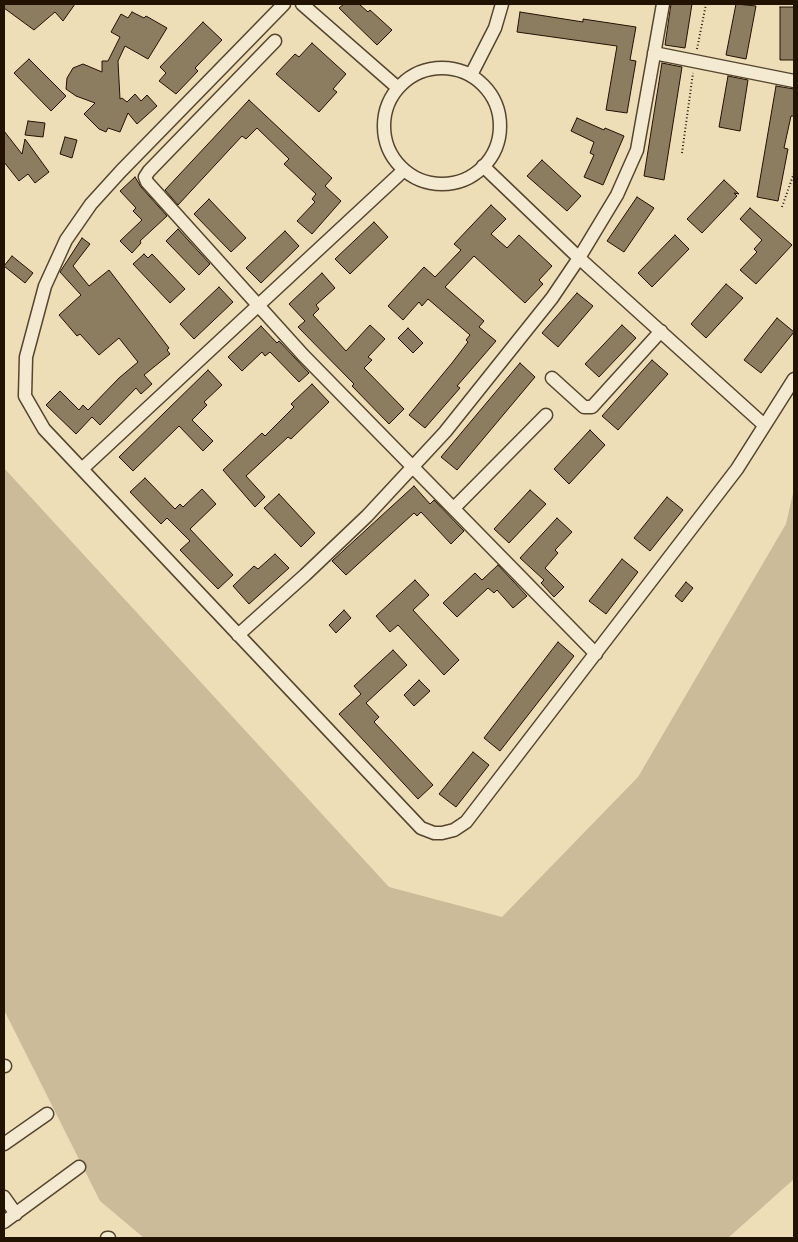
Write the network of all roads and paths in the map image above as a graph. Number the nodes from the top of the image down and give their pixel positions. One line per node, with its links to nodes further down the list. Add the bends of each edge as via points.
1 (284, 4): 8 (street)
2 (502, 4): 11 (street, via 495,28)
3 (663, 4): 7 (street)
4 (706, 4): 9 (path)
5 (308, 5): 13 (street)
6 (275, 42): 10 (street)
7 (654, 53): 9 (street); 19 (street, via 637,150 617,195)
8 (232, 57): 10 (street); 27 (street, via 92,204 66,240 44,286 26,357 25,396 44,429)
9 (695, 61): 12 (street); 14 (path)
10 (247, 70): 20 (street, via 145,177 146,182)
11 (471, 75): 13 (street, via 451,68 431,69 415,75); 15 (street, via 492,95 500,118 496,148)
12 (794, 81)
13 (398, 88): 16 (street, via 385,111 383,128 390,154)
14 (682, 153)
15 (484, 166): 16 (street, via 466,179 446,184 425,182); 19 (street)
16 (404, 170): 20 (street)
17 (794, 173): 18 (path)
18 (782, 207)
19 (579, 258): 21 (street); 26 (street, via 522,336 445,432)
20 (258, 307): 26 (street); 27 (street)
21 (661, 331): 22 (street, via 592,407 584,407); 25 (street)
22 (552, 378)
23 (794, 379): 25 (street)
24 (546, 415): 28 (street)
25 (763, 424): 30 (street, via 737,469)
26 (412, 467): 28 (street); 29 (street, via 305,575)
27 (82, 469): 29 (street)
28 (454, 508): 30 (street)
29 (238, 635): 30 (street, via 405,813 421,828 434,833 454,830 466,822)
30 (596, 654)
31 (47, 1114): 32 (street)
32 (4, 1144)
33 (79, 1167): 35 (street)
34 (4, 1197): 35 (street)
35 (16, 1214): 36 (street)
36 (4, 1222)

